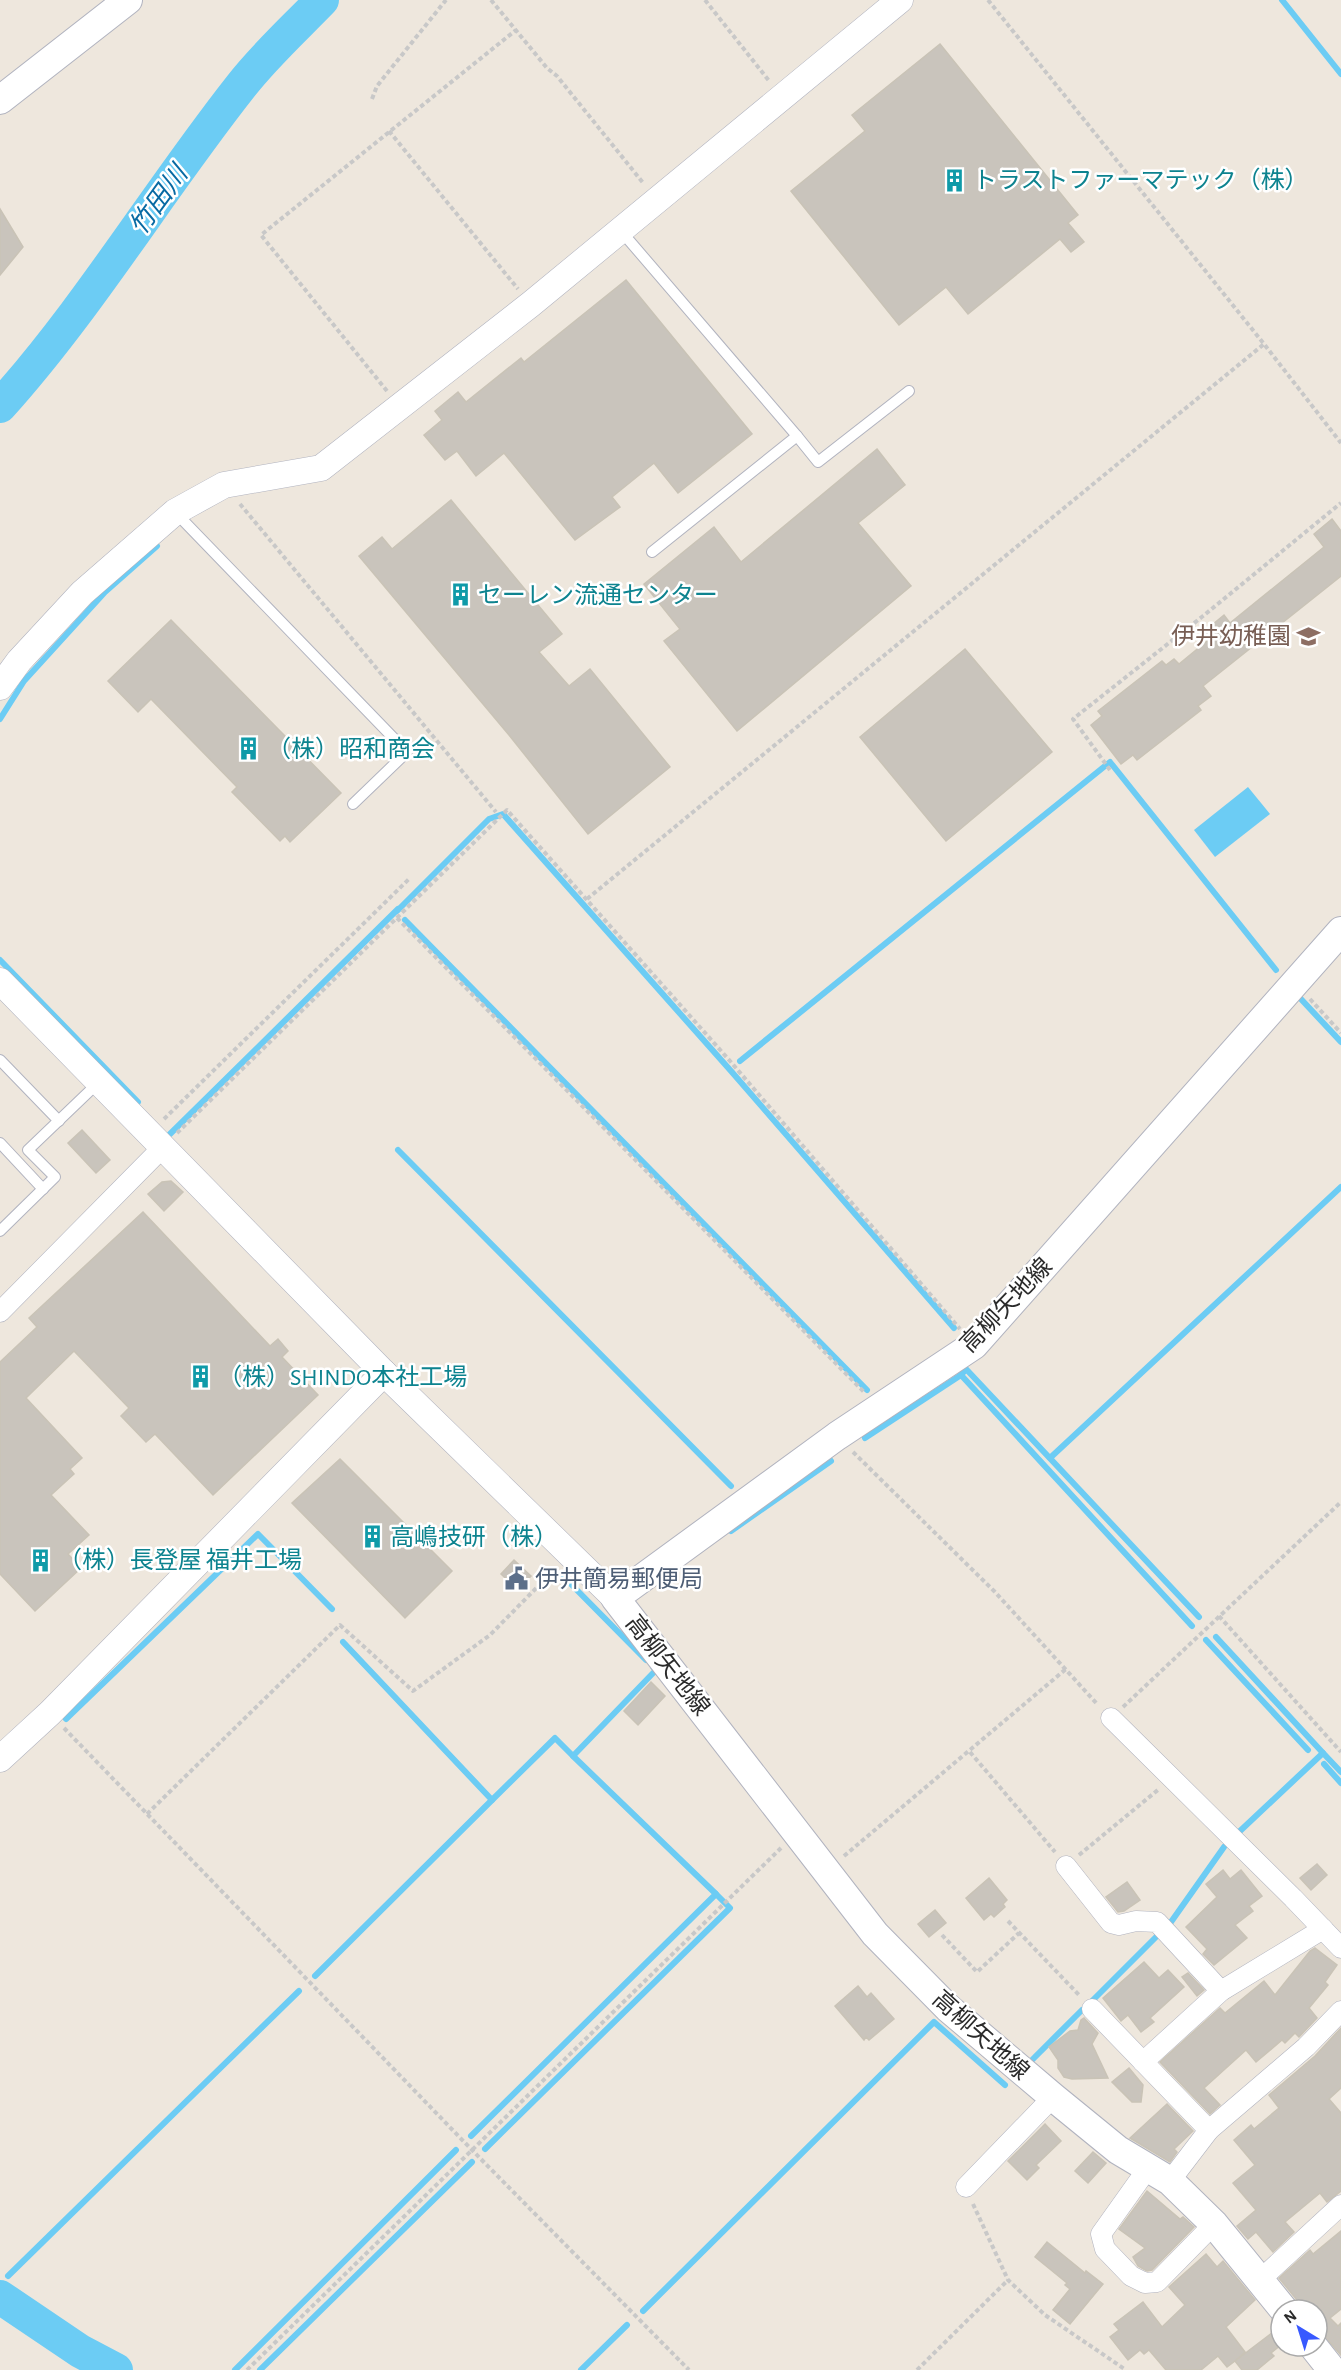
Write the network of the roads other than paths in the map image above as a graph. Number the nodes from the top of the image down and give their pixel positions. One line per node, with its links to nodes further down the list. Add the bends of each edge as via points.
1 (128, 0): 3 (main road)
2 (900, 0): 4 (street)
3 (0, 100)
4 (621, 231): 6 (lane); 7 (street, via 321,468 224,484)
5 (909, 391): 6 (lane, via 818,462)
6 (797, 436): 8 (lane)
7 (175, 512): 9 (street, via 82,593); 10 (lane, via 407,752)
8 (652, 552)
9 (0, 687)
10 (353, 804)
11 (1341, 931): 22 (main road, 高柳矢地線, via 974,1345 837,1436)
12 (0, 981): 14 (street)
13 (0, 1060): 15 (lane)
14 (100, 1082): 15 (lane); 16 (street)
15 (59, 1121): 18 (lane, via 28,1150 55,1177)
16 (157, 1139): 20 (street); 21 (street)
17 (0, 1143): 18 (lane)
18 (43, 1189): 19 (lane)
19 (0, 1231)
20 (0, 1312)
21 (384, 1373): 22 (street); 24 (street, via 50,1713)
22 (615, 1598): 32 (main road, 高柳矢地線, via 875,1934 948,2008)
23 (1111, 1718): 26 (street)
24 (0, 1759)
25 (1066, 1866): 28 (street, via 1112,1923 1157,1922)
26 (1323, 1929): 27 (street); 28 (street)
27 (1341, 1948)
28 (1221, 1991): 31 (street)
29 (1092, 2009): 31 (street)
30 (1341, 2011): 33 (street, via 1306,2047)
31 (1143, 2062): 33 (street)
32 (1053, 2097): 34 (main road, 高柳矢地線, via 1118,2150); 35 (street)
33 (1209, 2130): 34 (street)
34 (1159, 2175): 37 (main road, 高柳矢地線); 37 (street, via 1101,2234 1105,2249 1131,2276 1145,2283 1157,2282)
35 (966, 2187)
36 (1341, 2205): 38 (street)
37 (1214, 2224): 38 (main road, 高柳矢地線)
38 (1260, 2280): 39 (main road, 高柳矢地線)
39 (1274, 2298)
40 (1322, 2358): 41 (main road)
41 (1332, 2370)

